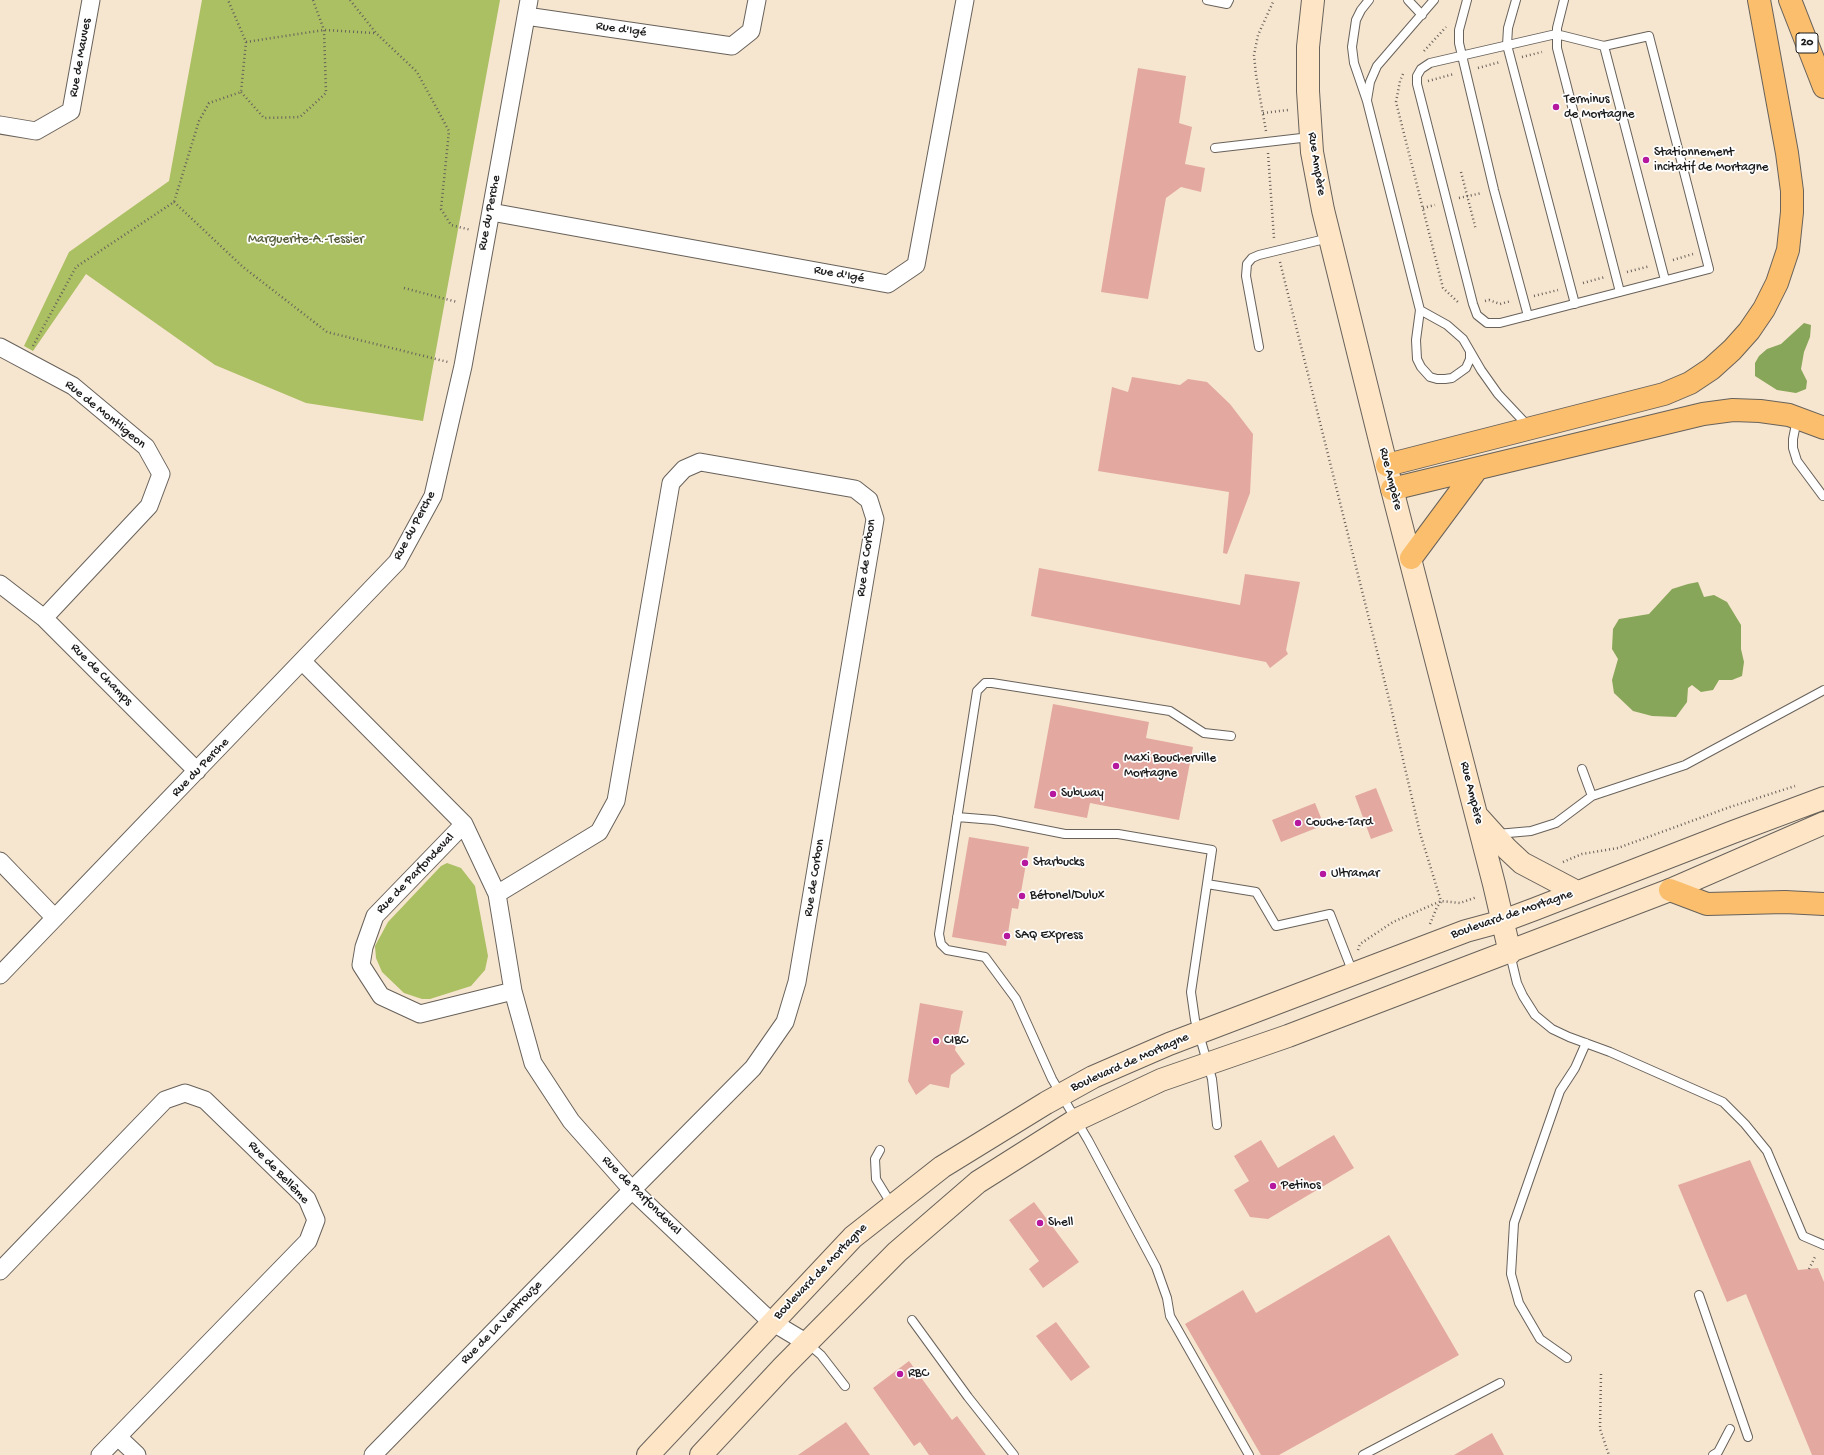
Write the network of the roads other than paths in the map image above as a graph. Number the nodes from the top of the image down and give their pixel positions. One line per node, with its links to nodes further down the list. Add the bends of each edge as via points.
1 (91, 0): 23 (street, Rue de Mauves, via 72,111 36,131)
2 (757, 0): 15 (street, Rue d'Igé, via 751,31 732,46)
3 (965, 0): 26 (street, Rue d'Igé, via 916,265 888,284)
4 (1207, 0): 5 (lane, via 1227,4)
5 (1228, 0)
6 (1313, 0): 24 (main road, Rue Ampère, via 1307,68)
7 (1369, 0): 22 (lane, via 1356,20 1352,47 1357,76)
8 (1408, 0): 16 (lane)
9 (1434, 0): 16 (lane)
10 (1467, 0): 20 (lane, via 1458,37)
11 (1516, 0): 18 (lane, via 1508,28)
12 (1564, 0): 17 (lane)
13 (1759, 0): 37 (highway, via 1785,139 1792,200 1792,226 1788,250 1771,296 1757,320 1732,350 1690,383 1664,394)
14 (1790, 0): 21 (highway, 20)
15 (527, 8): 26 (street, Rue du Perche)
16 (1422, 15): 22 (lane, via 1377,66 1370,82)
17 (1556, 34): 18 (lane); 19 (lane); 29 (lane, via 1560,61)
18 (1507, 45): 20 (lane); 30 (lane)
19 (1604, 46): 28 (lane); 28 (lane, via 1649,36 1709,269)
20 (1461, 55): 32 (lane); 32 (lane, via 1430,63 1421,69 1416,84 1477,316 1484,322 1495,324)
21 (1824, 87)
22 (1367, 101): 31 (lane)
23 (0, 125)
24 (1311, 137): 25 (lane); 27 (main road, Rue Ampère, via 1319,192)
25 (1215, 148)
26 (491, 212): 46 (street, Rue du Perche, via 463,366 433,496 397,562)
27 (1330, 238): 34 (lane, via 1259,255 1252,258 1248,264 1246,276); 39 (main road, Rue Ampère)
28 (1665, 280): 29 (lane)
29 (1620, 292): 30 (lane)
30 (1574, 304): 32 (lane)
31 (1420, 310): 35 (lane, via 1457,333 1468,345); 35 (lane, via 1416,349 1417,359 1425,372 1437,379 1452,378 1466,368)
32 (1528, 316)
33 (0, 347): 45 (street, Rue de Montligeon, via 73,386 146,447 161,474 149,506)
34 (1259, 347)
35 (1470, 352): 37 (lane, via 1498,394)
36 (1797, 418): 38 (highway); 40 (highway, via 1748,410 1703,414); 42 (lane, via 1793,439 1795,454 1807,476)
37 (1531, 428): 39 (highway)
38 (1824, 428)
39 (1387, 465): 41 (main road, Rue Ampère)
40 (1477, 469): 41 (highway); 43 (highway)
41 (1392, 489): 43 (main road, Rue Ampère)
42 (1823, 496)
43 (1411, 558): 56 (main road, Rue Ampère, via 1476,814)
44 (0, 584): 45 (street, Rue de Champs)
45 (44, 618): 50 (street, Rue de Champs)
46 (302, 662): 50 (street, Rue du Perche); 55 (street, Rue de Parfondeval)
47 (1824, 690): 51 (lane, via 1691,763)
48 (1231, 736): 53 (lane, via 1204,733 1170,711 985,683 977,692)
49 (1582, 768): 51 (lane)
50 (198, 771): 63 (street, Rue du Perche)
51 (1592, 796): 56 (lane, via 1556,823 1531,831)
52 (1824, 798): 60 (main road, Boulevard de Mortagne)
53 (958, 817): 58 (lane, via 994,820 1065,834 1118,834 1212,850); 72 (lane, via 939,934 941,944 947,950 984,957 989,962 1016,999)
54 (1824, 823): 59 (main road)
55 (464, 824): 61 (street, Rue de Parfondeval); 68 (street, Rue de Parfondeval, via 375,916 364,946 361,965 381,996 420,1014)
56 (1488, 836): 60 (main road, via 1522,863); 64 (main road, Rue Ampère)
57 (0, 860): 63 (street)
58 (1206, 884): 66 (lane, via 1256,892 1276,926 1330,914); 69 (lane, via 1191,992 1192,1009)
59 (1670, 890): 62 (highway, via 1706,904); 65 (main road)
60 (1577, 892): 64 (main road, Boulevard de Mortagne)
61 (497, 894): 68 (street, Rue de Parfondeval); 76 (street, Rue de Corbon, via 599,832 616,801 671,483 684,469 700,462 855,488 869,500 875,519 797,982 785,1022 753,1068)
62 (1824, 904)
63 (55, 918): 67 (street, Rue du Perche)
64 (1503, 921): 65 (main road, Rue Ampère); 66 (main road, Boulevard de Mortagne, via 1466,931)
65 (1510, 953): 70 (lane, via 1517,983 1535,1014 1552,1029); 71 (main road, via 1288,1036)
66 (1353, 973): 69 (main road, Boulevard de Mortagne)
67 (0, 975)
68 (513, 991): 76 (street, Rue de Parfondeval, via 533,1063 571,1121)
69 (1199, 1032): 71 (lane, Boulevard de Mortagne); 72 (main road, Boulevard de Mortagne, via 1110,1070)
70 (1586, 1044): 78 (lane, via 1723,1102 1767,1151 1803,1236); 84 (lane, via 1560,1091 1514,1223 1511,1274 1519,1303 1540,1339)
71 (1208, 1063): 73 (main road, via 1137,1091); 74 (lane, Boulevard de Mortagne)
72 (1061, 1095): 73 (lane, Boulevard de Mortagne); 77 (main road, Boulevard de Mortagne, via 942,1167)
73 (1076, 1120): 83 (main road, via 978,1182 897,1252); 96 (lane, Boulevard de Mortagne, via 1156,1267 1167,1298 1170,1316)
74 (1217, 1124)
75 (880, 1150): 77 (lane, via 876,1159 876,1179)
76 (632, 1190): 82 (street, Rue de Parfondeval); 92 (street, Rue de La Ventrouze)
77 (892, 1205): 82 (main road, Boulevard de Mortagne, via 853,1236)
78 (1824, 1245)
79 (0, 1271): 88 (street, Rue de Bellême, via 165,1100 185,1093 205,1100 307,1199 316,1220 308,1241)
80 (1699, 1295): 89 (lane)
81 (912, 1320): 95 (lane)
82 (772, 1322): 83 (street, Rue de Parfondeval); 93 (main road, Boulevard de Mortagne)
83 (807, 1343): 86 (lane, via 821,1355); 94 (main road)
84 (1567, 1358)
85 (1500, 1383): 97 (lane)
86 (845, 1386)
87 (1730, 1429): 98 (lane, via 1718,1452)
88 (118, 1437): 90 (street, Rue de Bellême); 91 (street)
89 (1748, 1437)
90 (100, 1455)
91 (137, 1455)
92 (373, 1455)
93 (648, 1455)
94 (701, 1455)
95 (1014, 1455)
96 (1249, 1455)
97 (1363, 1455)
98 (1713, 1455)

